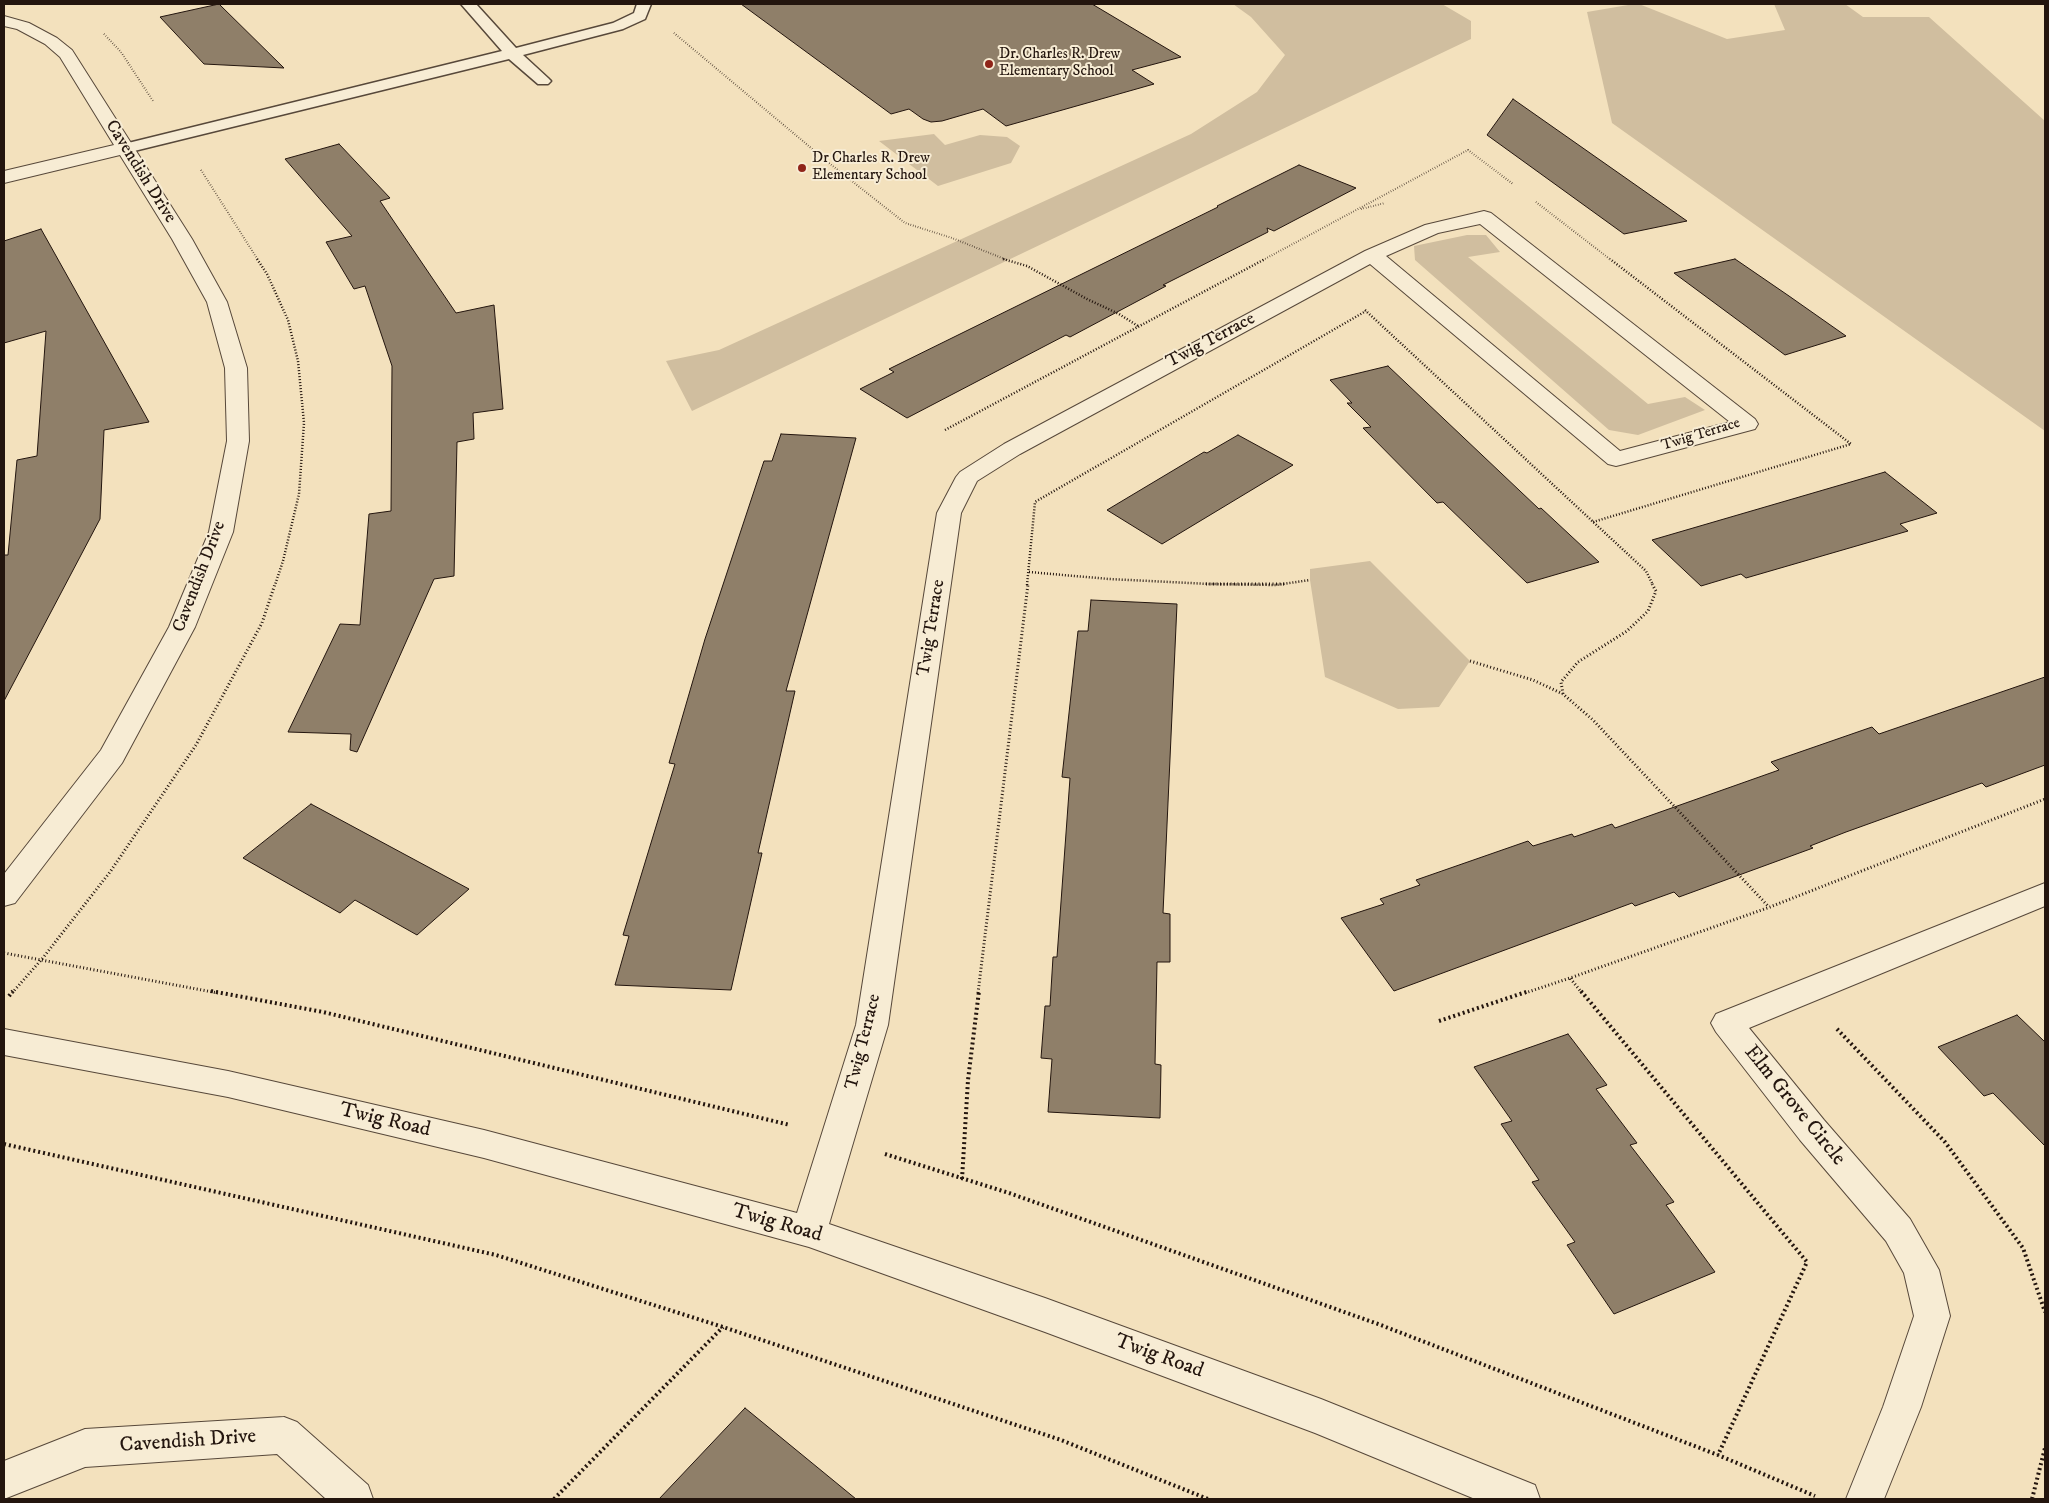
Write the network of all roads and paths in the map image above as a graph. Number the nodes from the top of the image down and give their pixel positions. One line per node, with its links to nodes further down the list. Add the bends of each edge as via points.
1 (468, 4): 5 (lane)
2 (644, 4): 5 (lane, via 640,16 618,26)
3 (4, 21): 7 (street, Cavendish Drive, via 24,26 66,54)
4 (672, 25): 12 (path, via 673,33 700,57 905,223 1027,266)
5 (513, 54): 6 (lane); 7 (lane)
6 (543, 81)
7 (126, 148): 8 (street); 18 (street, Cavendish Drive, via 217,302 236,368 238,441 221,532 182,627 112,756)
8 (4, 177)
9 (1372, 255): 9 (street, Twig Terrace, via 1432,229 1484,217 1747,424 1616,459); 10 (street, Twig Terrace)
10 (1330, 278): 11 (path); 25 (street, Twig Terrace, via 1020,445 968,477 949,513 872,1025)
11 (1366, 311): 13 (path, via 1035,502); 16 (path, via 1646,572 1656,591 1648,611 1627,631 1578,662 1561,682)
12 (1138, 326)
13 (1029, 572): 14 (path, via 1210,584 1276,585); 27 (path, via 968,1080)
14 (1310, 580)
15 (1470, 661): 16 (path, via 1533,680)
16 (1563, 694): 19 (path, via 1592,720)
17 (2045, 894): 38 (street, Elm Grove Circle, via 1727,1023 1812,1130 1898,1230 1921,1270 1932,1316 1902,1407)
18 (4, 895)
19 (1770, 907)
20 (4, 953): 25 (path, via 323,1012 770,1118)
21 (1570, 978): 22 (path)
22 (1439, 1021)
23 (1830, 1022): 29 (path, via 1945,1142 2024,1248)
24 (4, 1042): 28 (street, Twig Road, via 228,1084 475,1141)
25 (838, 1139): 27 (path); 28 (street, Twig Terrace)
26 (4, 1144): 30 (path, via 496,1255)
27 (962, 1179): 37 (path, via 1378,1324 1718,1455)
28 (809, 1232): 36 (street, Twig Road, via 1321,1417)
29 (2045, 1312)
30 (723, 1327): 34 (path); 35 (path, via 1061,1440)
31 (2045, 1448): 39 (path)
32 (4, 1480): 33 (street, Cavendish Drive, via 85,1448 284,1435)
33 (354, 1499)
34 (554, 1499)
35 (1208, 1499)
36 (1521, 1499)
37 (1822, 1499)
38 (1865, 1499)
39 (2032, 1499)

